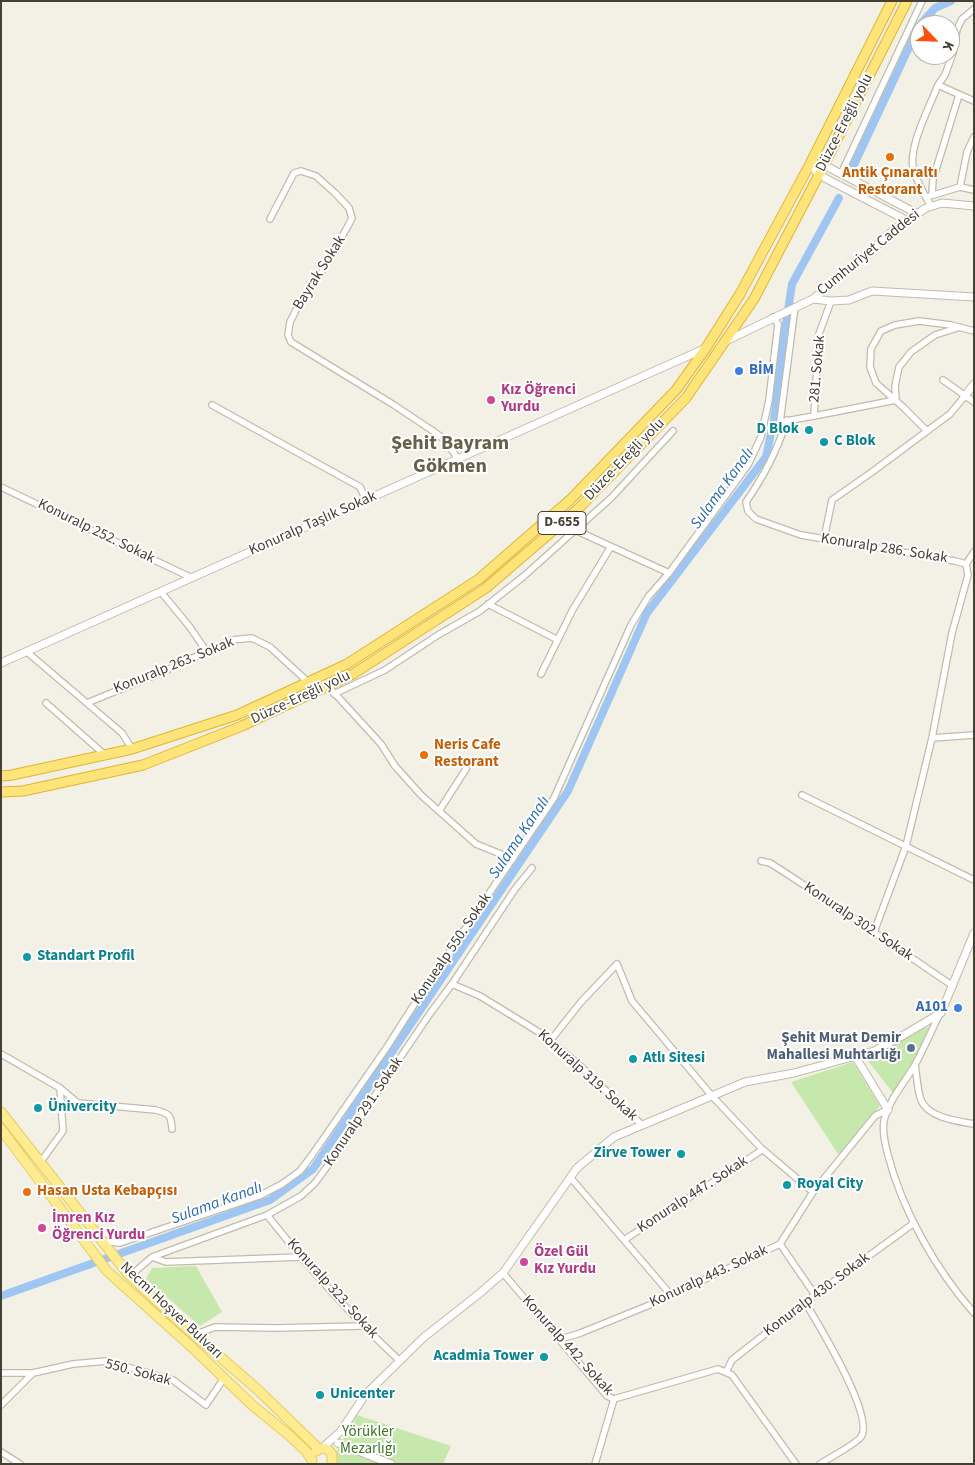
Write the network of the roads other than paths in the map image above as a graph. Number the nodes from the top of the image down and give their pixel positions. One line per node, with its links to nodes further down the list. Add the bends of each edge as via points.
1 (892, 1): 9 (highway, Düzce-Ereğli yolu)
2 (907, 1): 10 (highway, Düzce-Ereğli yolu / D-655)
3 (922, 1): 11 (street)
4 (974, 9): 5 (street, via 962,19 945,75)
5 (938, 85): 6 (street); 15 (street, via 916,141 913,166)
6 (959, 95): 7 (street); 15 (street)
7 (974, 101)
8 (974, 137): 13 (street, via 967,152)
9 (810, 164): 10 (street); 12 (street); 29 (highway, Düzce-Ereğli yolu, via 740,294)
10 (824, 165): 11 (street); 12 (highway, Düzce-Ereğli yolu / D-655)
11 (841, 174): 18 (street)
12 (819, 175): 20 (street); 28 (highway, Düzce-Ereğli yolu / D-655, via 754,300)
13 (960, 187): 14 (street); 15 (street)
14 (974, 190)
15 (929, 196): 16 (street)
16 (930, 206): 17 (street, Cumhuriyet Caddesi, via 942,203); 18 (street, Cumhuriyet Caddesi)
17 (974, 206)
18 (916, 213): 20 (street, Cumhuriyet Caddesi)
19 (270, 219): 40 (street, Bayrak Sokak, via 294,173 301,171 316,176 349,208 352,218 348,226 290,322 288,335 291,342 433,431 445,440)
20 (906, 220): 22 (street, Cumhuriyet Caddesi)
21 (974, 297): 23 (street, via 872,291 849,300)
22 (813, 299): 23 (street); 24 (street, Cumhuriyet Caddesi)
23 (830, 301): 36 (street, 281. Sokak, via 819,334)
24 (796, 307): 25 (street, Cumhuriyet Caddesi); 37 (street, via 780,422)
25 (774, 317): 28 (street, Cumhuriyet Caddesi); 48 (street, Konuealp 550. Sokak, via 778,324 761,437 748,465)
26 (960, 328): 27 (street); 33 (street, via 935,335 911,352 899,367); 33 (street, via 918,322 895,325 881,331 871,348 870,368 876,383)
27 (974, 331)
28 (726, 341): 60 (highway, Düzce-Ereğli yolu / D-655, via 686,398 557,528 486,588 353,674)
29 (706, 348): 40 (street, Konuralp Taşlık Sokak); 59 (highway, Düzce-Ereğli yolu, via 676,390 570,500 479,579 347,664)
30 (943, 380): 32 (street)
31 (974, 384): 32 (street)
32 (964, 397): 34 (street); 39 (street, via 950,414)
33 (896, 400): 36 (street, 281. Sokak); 39 (street)
34 (974, 402)
35 (212, 405): 42 (street, via 360,487)
36 (814, 416): 37 (street)
37 (787, 420): 44 (street, Konuralp 286. Sokak, via 766,472 746,502 748,511 756,519 801,535)
38 (673, 431): 43 (street, via 611,498)
39 (927, 431): 44 (street, via 832,500)
40 (458, 459): 42 (street, Konuralp Taşlık Sokak)
41 (1, 486): 49 (street, Konuralp 252. Sokak)
42 (366, 500): 49 (street, Konuralp Taşlık Sokak)
43 (575, 530): 45 (street); 51 (street)
44 (824, 539): 47 (street, Konuralp 286. Sokak)
45 (610, 548): 48 (street); 52 (street, via 572,610)
46 (974, 552): 47 (street)
47 (966, 564): 65 (street, Konuralp 286. Sokak, via 968,576 952,632)
48 (669, 573): 74 (street, Konuealp 550. Sokak, via 648,597 631,625 554,798)
49 (192, 578): 50 (street, Konuralp Taşlık Sokak)
50 (161, 592): 53 (street, Konuralp Taşlık Sokak); 54 (street)
51 (488, 604): 52 (street); 61 (street, via 385,670)
52 (558, 640): 58 (street)
53 (27, 652): 56 (street, Konuralp Taşlık Sokak); 63 (street)
54 (207, 652): 59 (street, Konuralp 263. Sokak, via 232,640 252,638 270,647); 63 (street, Konuralp 263. Sokak)
55 (1, 654): 56 (street)
56 (9, 660): 57 (street, Konuralp Taşlık Sokak)
57 (1, 664)
58 (541, 674)
59 (308, 682): 66 (highway, Düzce-Ereğli yolu, via 238,715)
60 (328, 686): 61 (street); 70 (highway, Düzce-Ereğli yolu / D-655, via 242,726 143,765 23,791)
61 (334, 694): 72 (street, via 381,744 406,779)
62 (46, 703): 67 (street)
63 (86, 703): 66 (street, via 122,733)
64 (974, 735): 65 (street)
65 (932, 738): 73 (street, Konuralp 286. Sokak)
66 (132, 749): 67 (highway, Düzce-Ereğli yolu)
67 (105, 755): 69 (highway, Düzce-Ereğli yolu)
68 (466, 768): 72 (street)
69 (1, 776)
70 (1, 792)
71 (802, 795): 73 (street)
72 (439, 811): 74 (street, via 476,844)
73 (906, 846): 77 (street); 78 (street, Konuralp 286. Sokak)
74 (514, 858): 102 (street, Konuealp 550. Sokak, via 300,1171 259,1196 120,1242)
75 (762, 861): 78 (street, Konuralp 302. Sokak, via 841,908)
76 (532, 868): 81 (street, Konuralp 291. Sokak)
77 (974, 880)
78 (874, 932): 82 (street, Konuralp 302. Sokak)
79 (974, 933): 80 (street)
80 (972, 946): 82 (street)
81 (452, 984): 84 (street, Konuralp 319. Sokak, via 480,996); 100 (street, Konuralp 291. Sokak, via 315,1183 301,1196)
82 (953, 986): 83 (street)
83 (940, 1013): 86 (street, via 902,1036); 87 (street)
84 (550, 1041): 89 (street, via 581,1002 618,964 632,1001); 93 (street, Konuralp 319. Sokak)
85 (1, 1054): 88 (street)
86 (855, 1056): 89 (street, via 744,1082); 90 (street)
87 (915, 1065): 90 (street); 92 (street, via 922,1102 930,1112)
88 (60, 1088): 94 (street, via 78,1103 168,1113); 97 (street, via 63,1131)
89 (712, 1096): 93 (street); 96 (street)
90 (888, 1109): 99 (street, Konuralp 443. Sokak, via 875,1116); 101 (street, via 883,1138 893,1174)
91 (1, 1112): 97 (main road, Necmi Hoşver Bulvarı)
92 (974, 1124)
93 (642, 1125): 98 (street, via 614,1137)
94 (172, 1129)
95 (1, 1130): 120 (main road, Necmi Hoşver Bulvarı, via 113,1277)
96 (762, 1150): 99 (street); 103 (street, Konuralp 447. Sokak)
97 (40, 1163): 102 (main road, Necmi Hoşver Bulvarı)
98 (570, 1177): 103 (street); 107 (street)
99 (813, 1192): 104 (street, Konuralp 443. Sokak)
100 (268, 1215): 105 (street, Konuralp 291. Sokak); 106 (street, Konuralp 323. Sokak)
101 (914, 1223): 110 (street, Konuralp 430. Sokak); 112 (street)
102 (100, 1240): 108 (main road, Necmi Hoşver Bulvarı)
103 (624, 1240): 109 (street)
104 (780, 1244): 109 (street, Konuralp 443. Sokak); 110 (street)
105 (152, 1257): 106 (street, via 166,1262); 108 (street, Konuralp 291. Sokak)
106 (300, 1257): 113 (street, Konuralp 323. Sokak)
107 (502, 1272): 115 (street, Konuralp 442. Sokak); 116 (street)
108 (129, 1275): 114 (main road, Necmi Hoşver Bulvarı)
109 (671, 1295): 115 (street, Konuralp 443. Sokak)
110 (815, 1295): 111 (street, Konuralp 430. Sokak)
111 (805, 1302): 117 (street, Konuralp 430. Sokak, via 732,1360); 133 (street, via 862,1412 864,1431 860,1438)
112 (974, 1314)
113 (362, 1326): 114 (street, via 216,1327); 116 (street, Konuralp 323. Sokak)
114 (194, 1335): 125 (main road, Necmi Hoşver Bulvarı)
115 (560, 1339): 121 (street, Konuralp 442. Sokak)
116 (400, 1361): 123 (street, via 365,1395)
117 (726, 1372): 121 (street, Konuralp 442. Sokak, via 718,1369); 132 (street, via 732,1375)
118 (1, 1373): 119 (street, 550. Sokak)
119 (33, 1373): 120 (street, 550. Sokak, via 106,1361 173,1380 206,1405); 122 (street)
120 (224, 1378): 128 (main road, Necmi Hoşver Bulvarı, via 290,1436)
121 (614, 1399): 131 (street)
122 (1, 1405)
123 (341, 1432): 124 (street); 125 (street)
124 (338, 1443): 127 (street); 130 (street)
125 (320, 1448): 127 (main road, Necmi Hoşver Bulvarı, via 328,1450); 128 (main road, via 314,1453)
126 (1, 1452): 129 (street)
127 (332, 1460)
128 (313, 1463)
129 (20, 1464)
130 (391, 1464)
131 (595, 1464)
132 (796, 1464)
133 (820, 1464)

